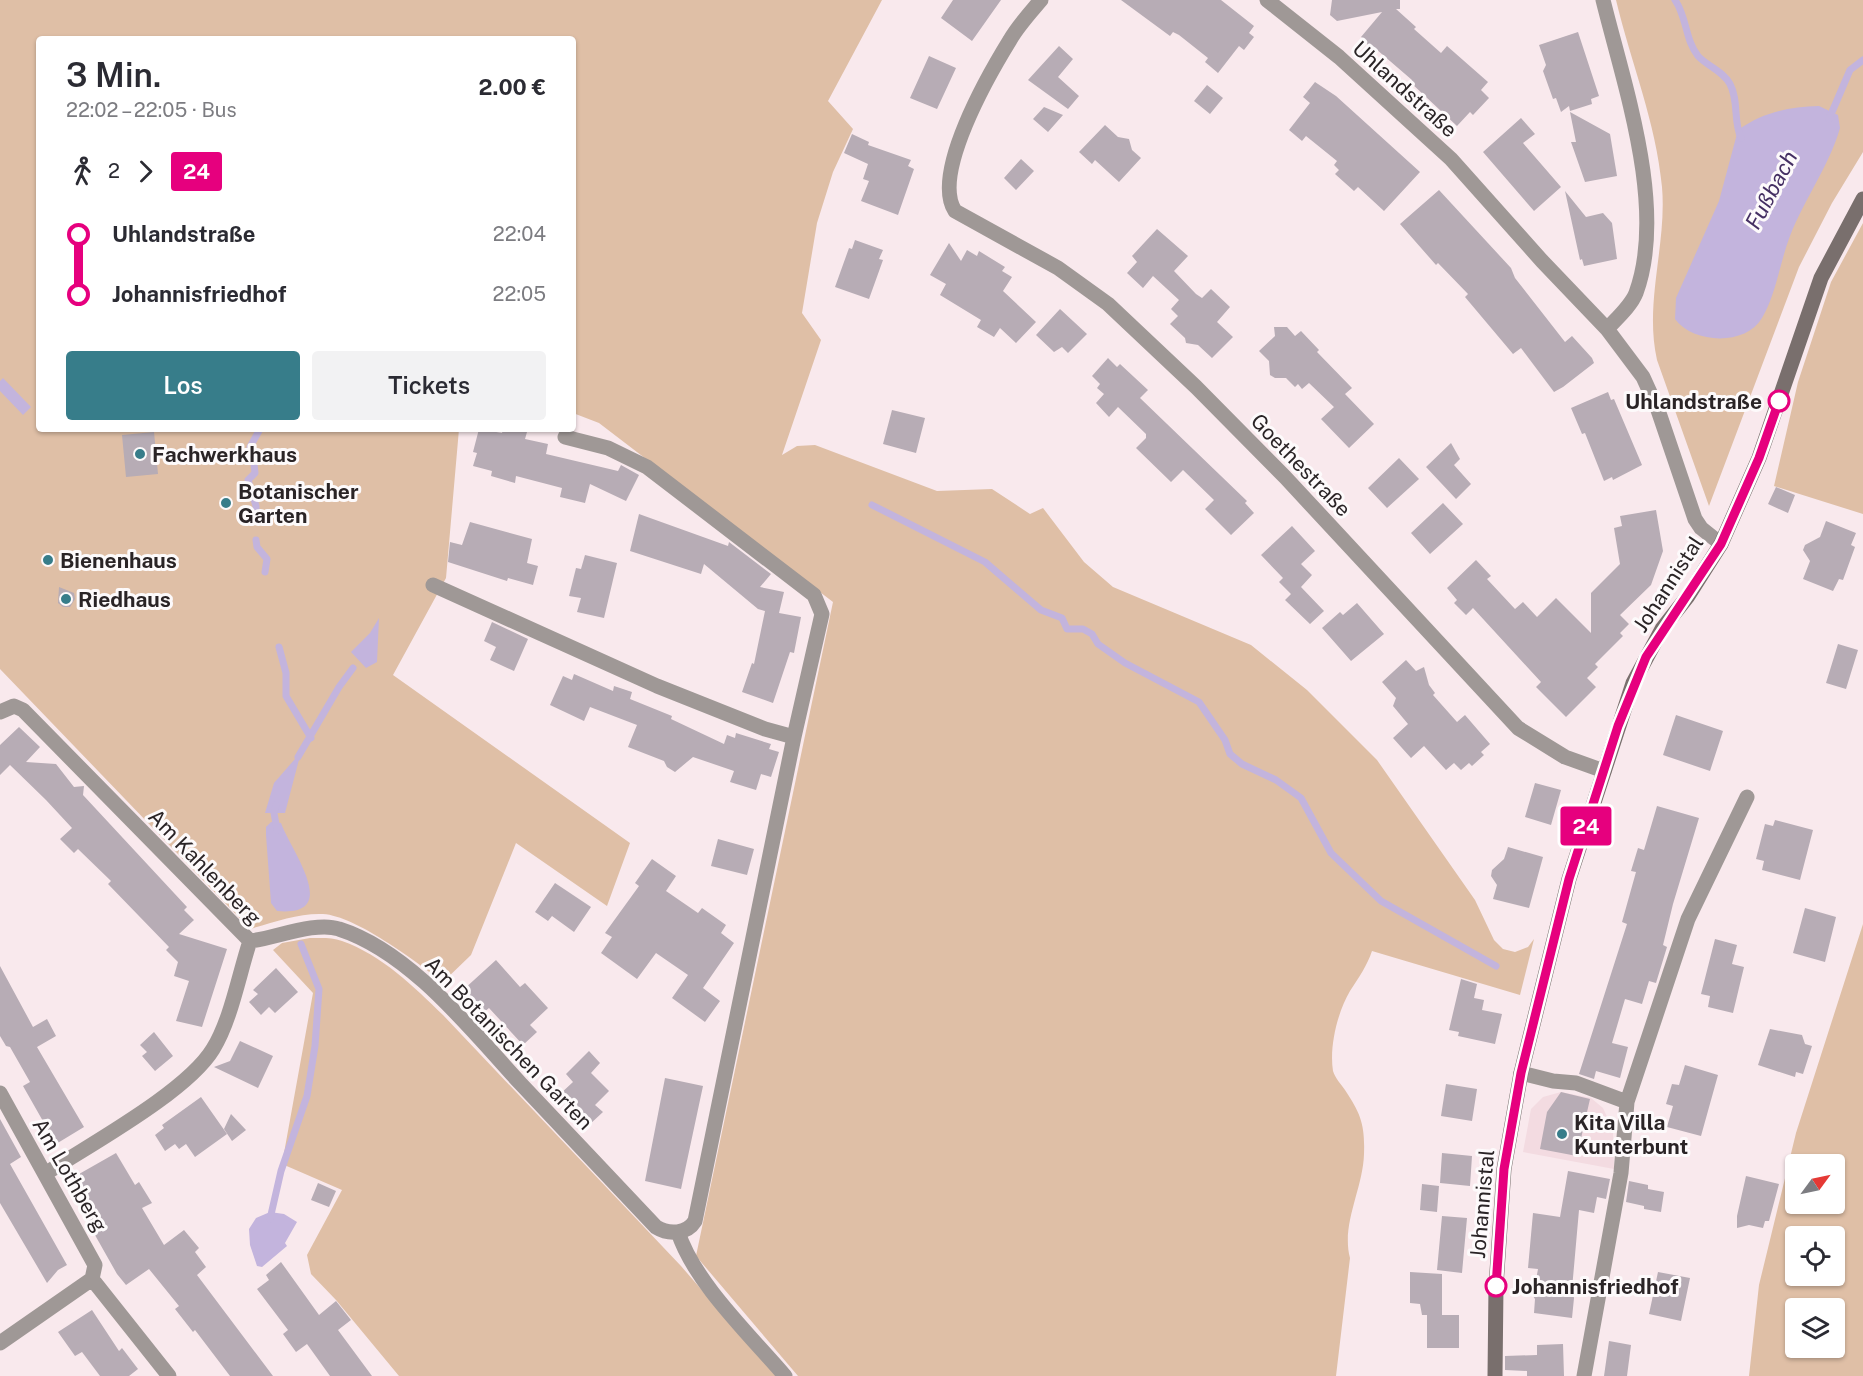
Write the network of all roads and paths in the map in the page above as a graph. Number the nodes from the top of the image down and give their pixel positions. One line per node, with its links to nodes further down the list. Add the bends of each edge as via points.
1 (1041, 0): 11 (street, Goethestraße, via 1011,38 986,81 956,151 949,187 952,205 971,220 1058,268 1108,304 1277,469 1518,728 1565,757)
2 (1267, 0): 5 (street, Uhlandstraße, via 1347,64 1451,159)
3 (1602, 0): 5 (street, via 1640,149 1646,215 1644,258 1635,295)
4 (1863, 199): 7 (main road, Johannistal, via 1821,278 1759,458)
5 (1607, 329): 7 (street, Uhlandstraße, via 1643,377 1695,519)
6 (565, 436): 10 (street, via 608,448 647,467 814,595 822,614)
7 (1721, 544): 11 (main road, Johannistal, via 1646,657 1633,683)
8 (433, 585): 10 (street, via 657,686)
9 (0, 712): 13 (street, Am Kahlenberg, via 14,706 23,710)
10 (794, 737): 18 (street, via 695,1221)
11 (1604, 771): 14 (main road, Johannistal, via 1569,879)
12 (1747, 797): 16 (street, via 1688,919)
13 (250, 940): 17 (street, Am Kahlenberg, via 220,1037 201,1066); 18 (street, Am Botanischen Garten, via 334,928 399,962 448,1005 656,1227)
14 (1521, 1073): 16 (street, via 1576,1083); 23 (main road, Johannistal, via 1504,1169)
15 (0, 1093): 17 (street, Am Lothberg)
16 (1627, 1102): 24 (street, via 1621,1173)
17 (45, 1174): 19 (street, Am Lothberg, via 93,1258)
18 (678, 1232): 22 (street, via 684,1252 697,1272)
19 (92, 1279): 20 (street); 21 (street)
20 (0, 1344)
21 (169, 1376)
22 (785, 1376)
23 (1495, 1376)
24 (1584, 1376)

